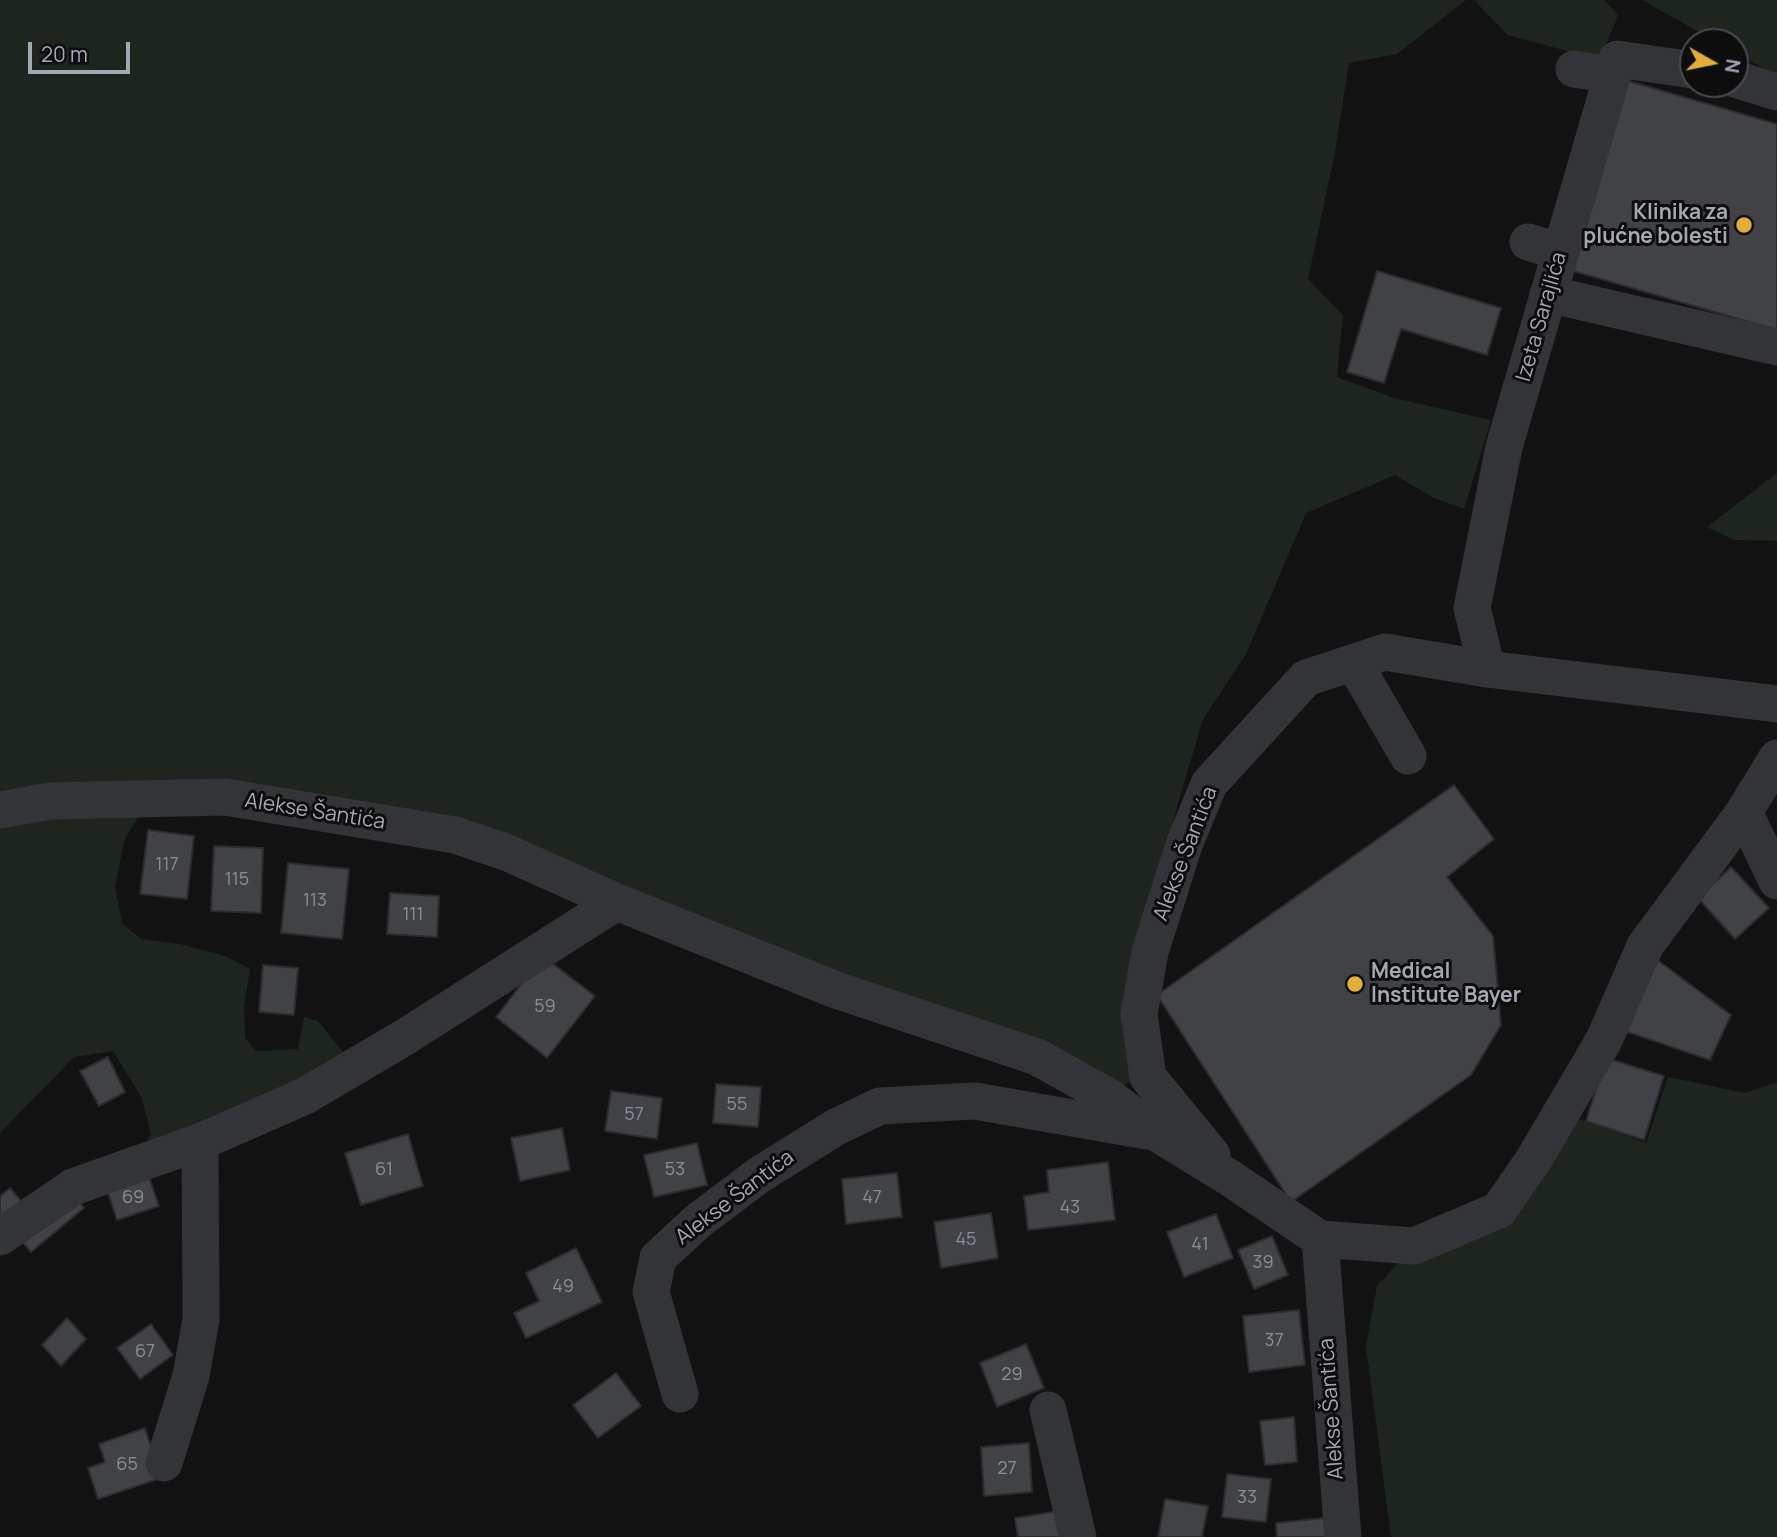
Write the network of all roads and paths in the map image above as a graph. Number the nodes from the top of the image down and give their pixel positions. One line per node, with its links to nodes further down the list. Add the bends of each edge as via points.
1 (1679, 68): 3 (street, via 1617,59)
2 (1574, 69): 3 (street)
3 (1612, 75): 6 (street, Izeta Sarajlića, via 1544,247)
4 (1749, 83): 5 (street)
5 (1777, 92)
6 (1548, 294): 7 (street); 9 (street, Izeta Sarajlića, via 1504,447 1472,608)
7 (1777, 347)
8 (1354, 663): 9 (street, Alekse Šantića, via 1385,652); 11 (street); 19 (street, Alekse Šantića, via 1306,678 1209,784 1150,952 1139,1014 1148,1077)
9 (1487, 669): 10 (street, Alekse Šantića)
10 (1777, 704)
11 (1408, 756)
12 (1777, 758): 14 (street, Alekse Šantića)
13 (0, 810): 16 (street, Alekse Šantića, via 50,800 225,797 455,835 564,876)
14 (1744, 812): 15 (street); 21 (street, Alekse Šantića, via 1645,946 1604,1040 1499,1210 1413,1246)
15 (1777, 881)
16 (617, 902): 17 (street, Alekse Šantića, via 836,990 1037,1057 1109,1097); 18 (street, via 305,1096)
17 (1155, 1132): 19 (street, Alekse Šantića); 22 (street, Alekse Šantića, via 975,1101 880,1106 836,1127 759,1175 658,1258 650,1292)
18 (200, 1142): 20 (street, via 73,1186); 24 (street, via 201,1319 191,1376)
19 (1230, 1178): 21 (street, Alekse Šantića)
20 (0, 1237)
21 (1320, 1239): 26 (street, Alekse Šantića)
22 (680, 1394)
23 (1048, 1410): 25 (street)
24 (164, 1463)
25 (1079, 1537)
26 (1343, 1537)

